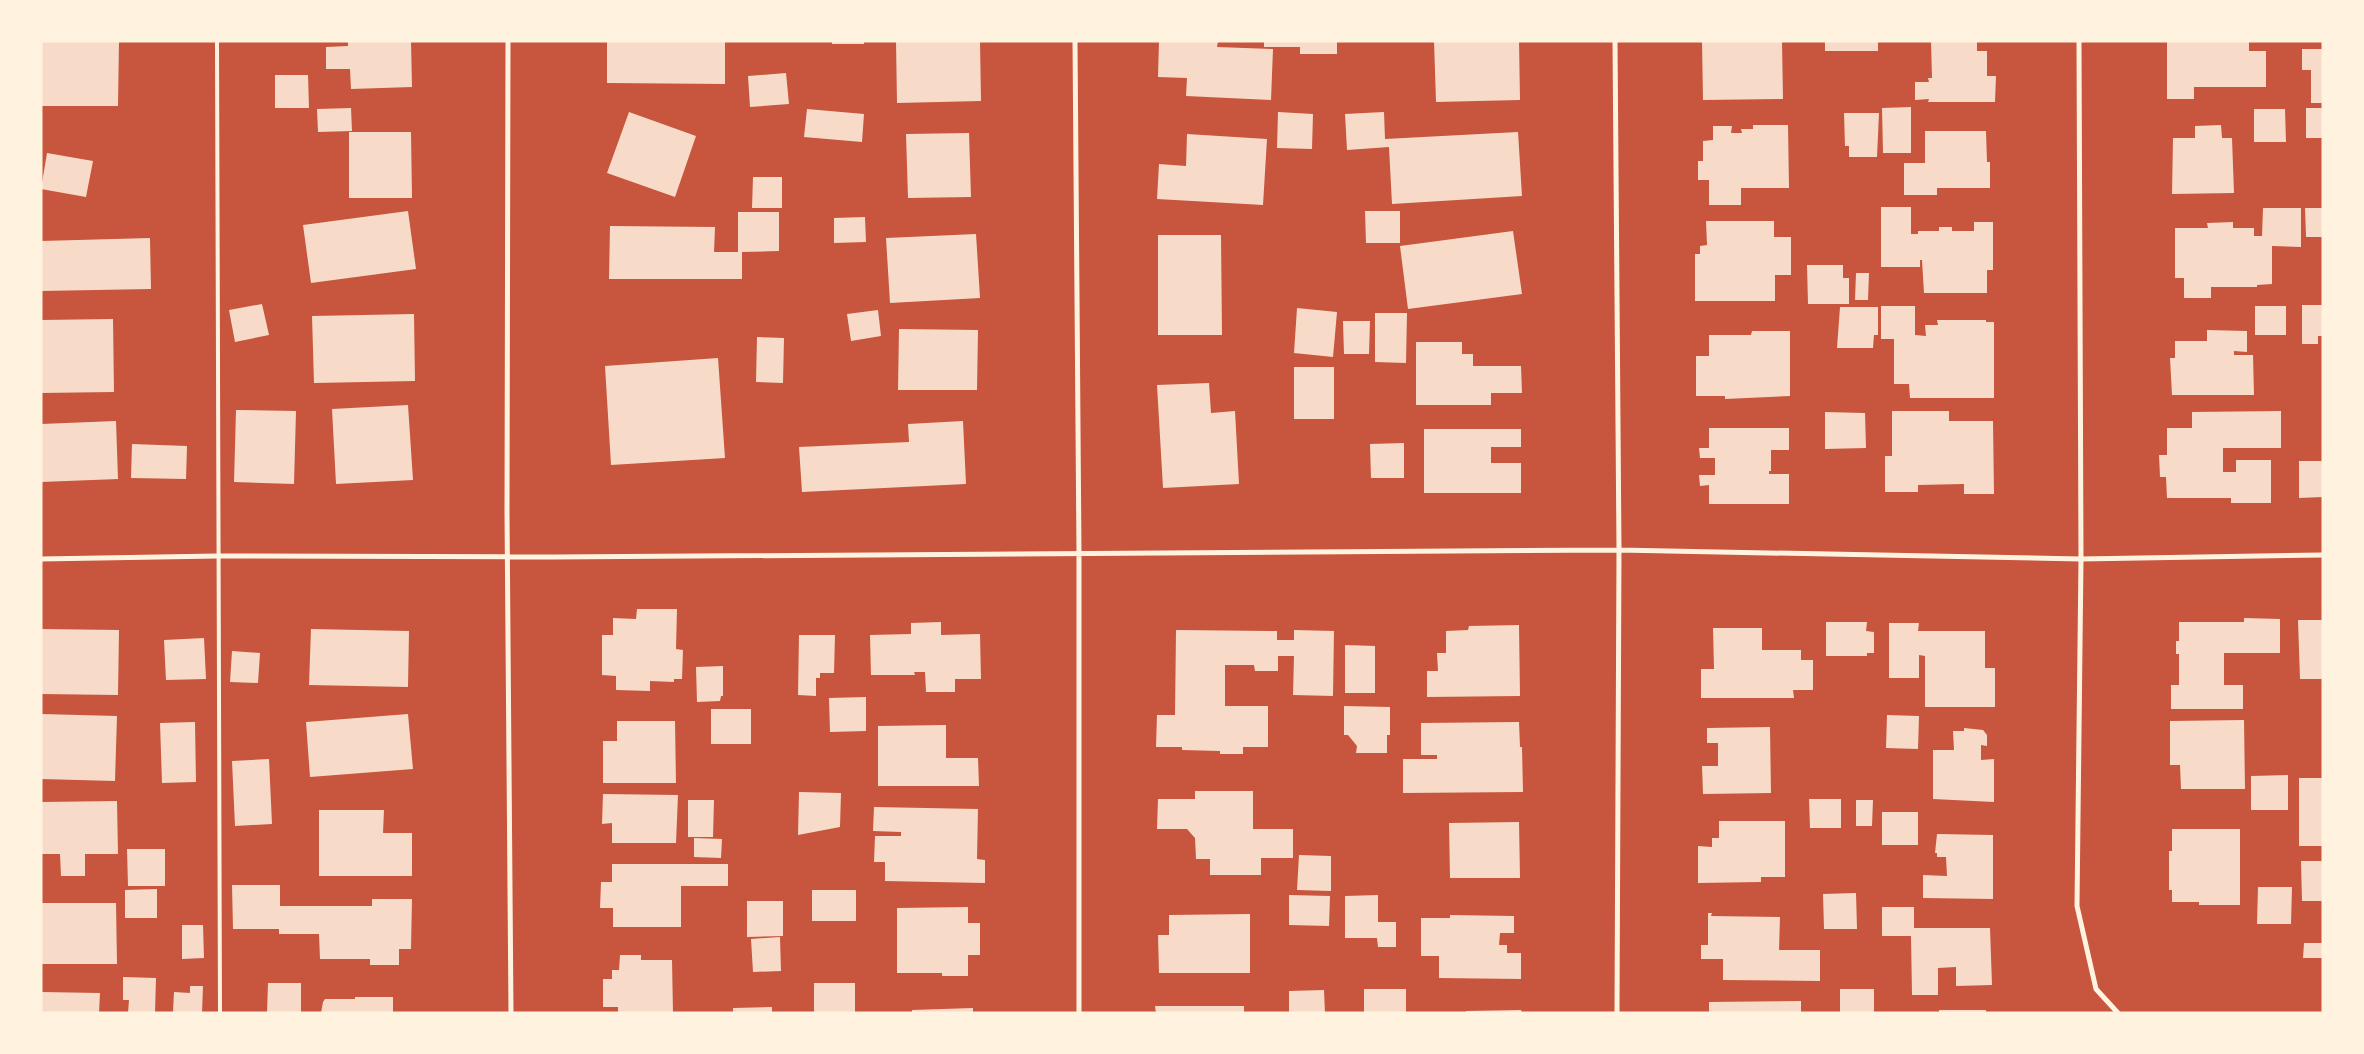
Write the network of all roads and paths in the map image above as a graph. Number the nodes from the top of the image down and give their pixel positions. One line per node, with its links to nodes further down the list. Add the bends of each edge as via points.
1 (217, 41): 9 (lane)
2 (508, 41): 10 (street)
3 (1075, 41): 7 (street)
4 (1615, 41): 6 (street)
5 (2080, 41): 11 (street)
6 (1619, 550): 7 (street); 11 (street); 16 (street)
7 (1079, 554): 10 (street); 15 (street)
8 (2323, 555): 11 (street)
9 (217, 556): 10 (street); 12 (street); 13 (lane)
10 (508, 556): 14 (street)
11 (2081, 559): 17 (street, via 2077,906 2096,989)
12 (41, 560)
13 (220, 1013)
14 (511, 1013)
15 (1079, 1013)
16 (1617, 1013)
17 (2118, 1013)

